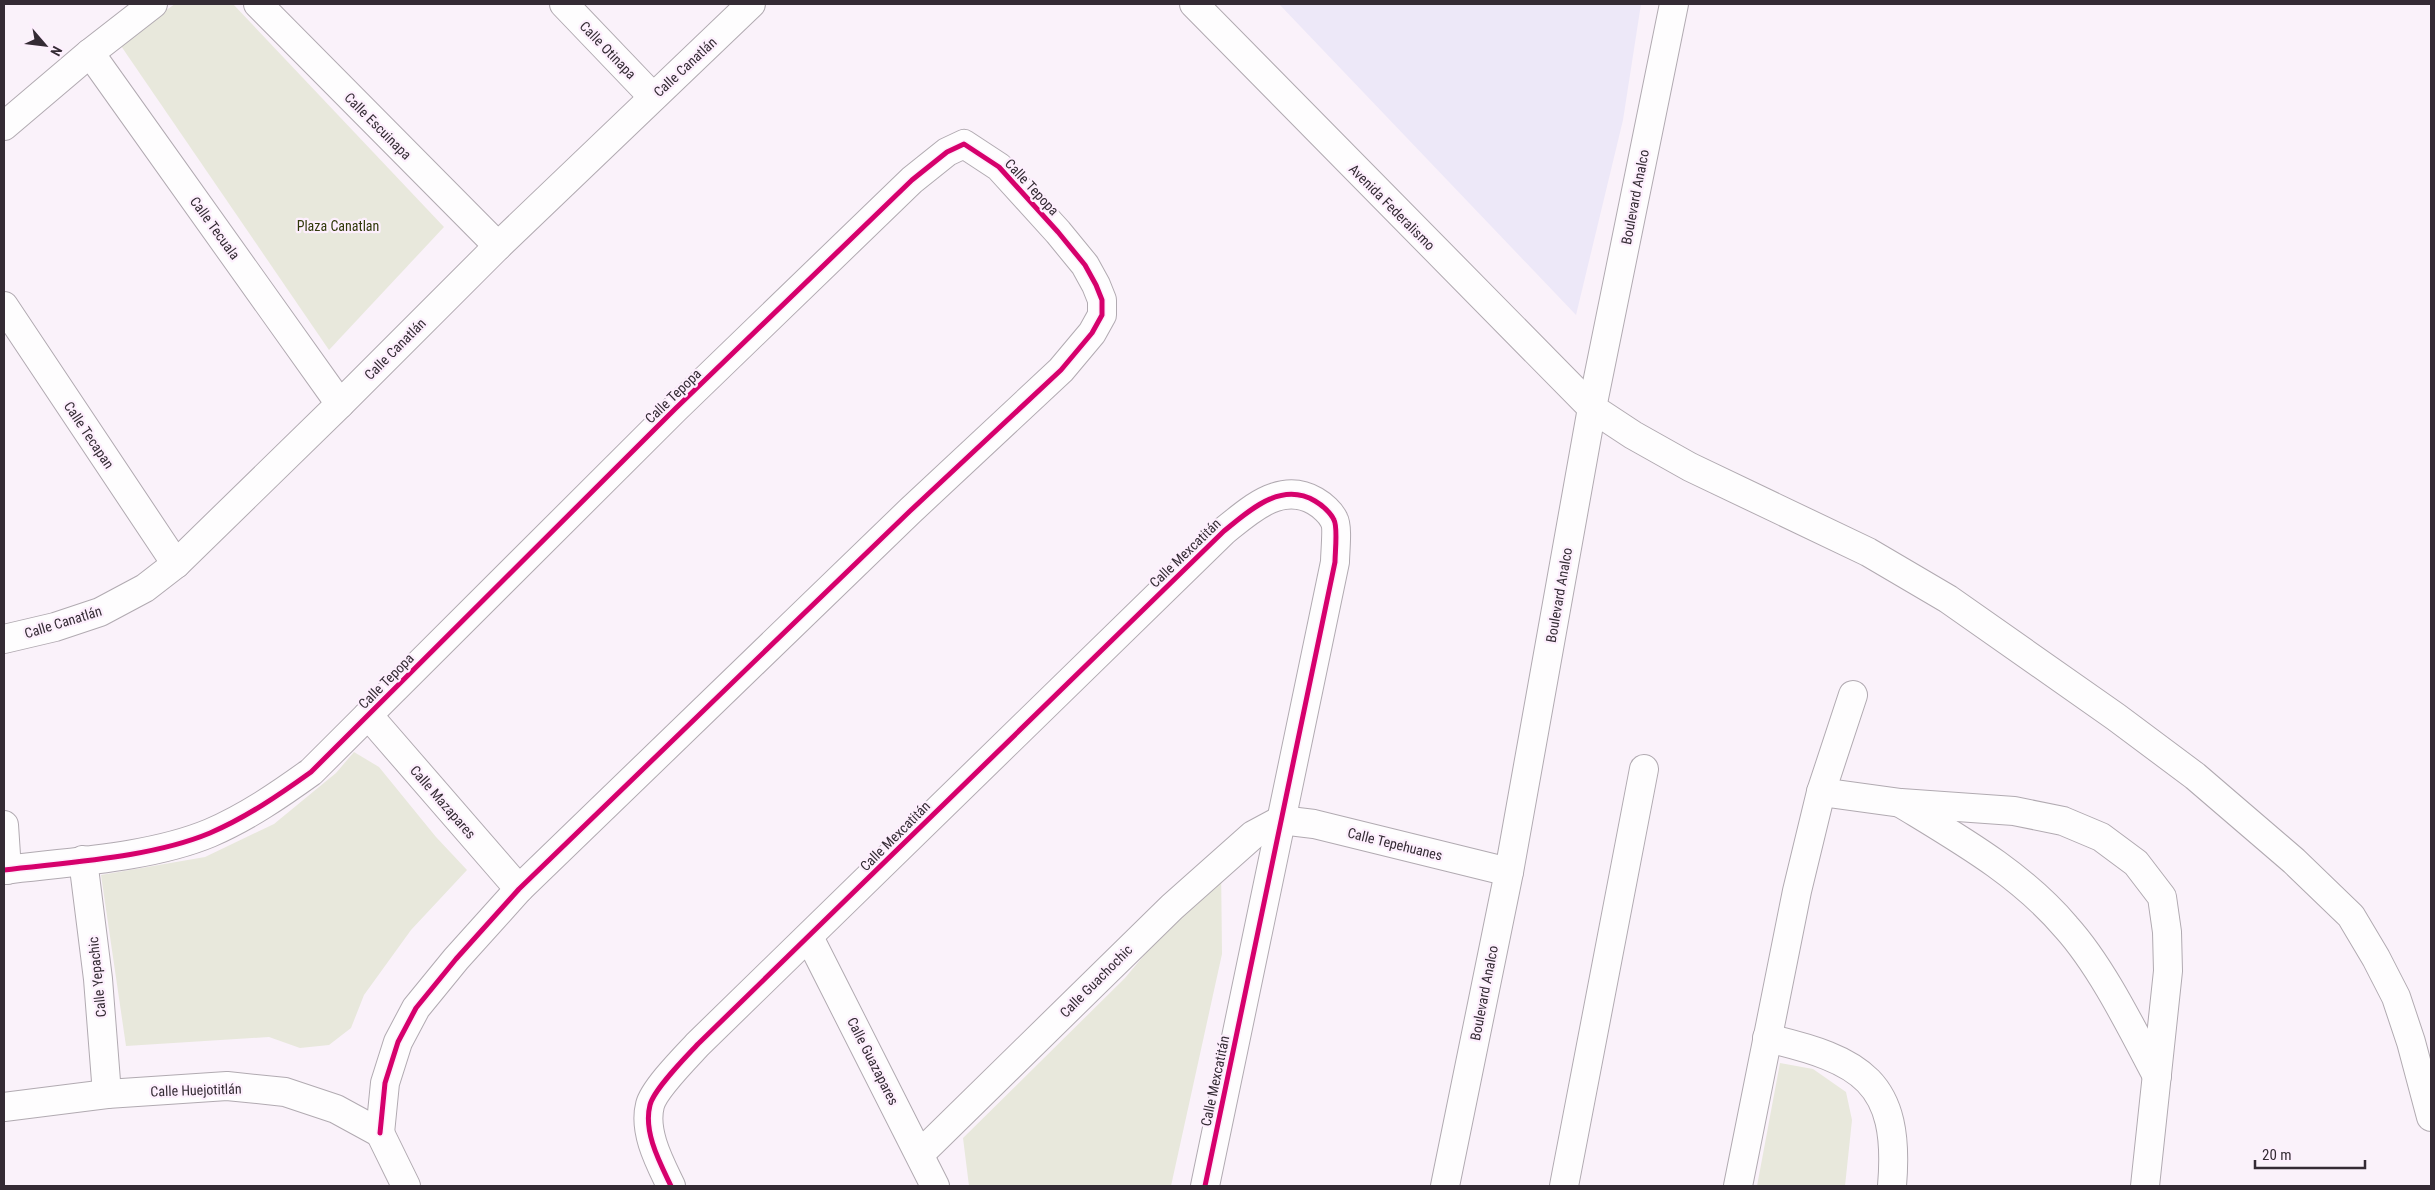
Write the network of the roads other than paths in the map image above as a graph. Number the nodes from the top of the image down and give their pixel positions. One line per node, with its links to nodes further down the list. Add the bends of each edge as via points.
1 (153, 4): 7 (street)
2 (258, 4): 10 (street, Calle Escuinapa)
3 (564, 4): 8 (street, Calle Otinapa)
4 (751, 4): 8 (street, Calle Canatlán)
5 (1194, 4): 13 (street, Avenida Federalismo)
6 (1674, 4): 13 (street, Boulevard Analco)
7 (90, 53): 9 (street); 12 (street, Calle Tecuala)
8 (653, 97): 10 (street, Calle Canatlán)
9 (4, 126)
10 (498, 246): 12 (street, Calle Canatlán)
11 (4, 306): 14 (street, Calle Tecapan)
12 (340, 404): 14 (street, Calle Canatlán)
13 (1592, 408): 25 (street, Boulevard Analco); 32 (street, Avenida Federalismo, via 1690,467 1868,552 1948,599 2196,776 2294,861 2351,916 2396,997 2412,1042)
14 (176, 564): 15 (street, Calle Canatlán, via 145,588 100,612)
15 (4, 639)
16 (1853, 695): 19 (street)
17 (368, 716): 23 (street, Calle Tepopa, via 311,772 263,806 209,833 149,851); 26 (street, Calle Mazapares); 26 (street, Calle Tepopa, via 675,409 912,180 947,152 964,144 982,154 999,167 1058,232 1085,265 1102,300 1102,315 1082,346 1061,370)
18 (1644, 770): 40 (street)
19 (1821, 792): 20 (street); 28 (street)
20 (1901, 803): 29 (street, via 1993,861 2031,891 2067,927 2103,979); 29 (street, via 2014,811 2063,821 2101,837 2136,863 2162,897 2168,932 2168,971)
21 (1281, 820): 25 (street, Calle Tepehuanes, via 1314,824); 27 (street, Calle Mexcatitán, via 1335,562 1335,521 1322,504 1303,494 1281,495 1256,506 1224,531); 34 (street, Calle Guachochic, via 1253,835 1172,907); 38 (street, Calle Mexcatitán)
22 (4, 825): 24 (street)
23 (83, 860): 24 (street, Calle Tepopa); 30 (street, Calle Yepachic, via 98,980)
24 (6, 870)
25 (1509, 872): 39 (street, Boulevard Analco)
26 (519, 889): 33 (street, Calle Tepopa, via 416,1008 398,1042 385,1083)
27 (810, 936): 34 (street, Calle Guazapares); 36 (street, Calle Mexcatitán, via 698,1044 668,1077 650,1104 649,1130)
28 (1767, 1038): 41 (street); 42 (street, via 1835,1057 1860,1072 1879,1092 1892,1129)
29 (2157, 1076): 43 (street)
30 (107, 1094): 31 (street, Calle Huejotitlán); 33 (street, Calle Huejotitlán, via 227,1086 285,1092 336,1109)
31 (4, 1107)
32 (2431, 1117)
33 (380, 1133): 35 (street)
34 (920, 1154): 37 (street, Calle Guazapares)
35 (406, 1186)
36 (671, 1186)
37 (935, 1186)
38 (1205, 1186)
39 (1445, 1186)
40 (1564, 1186)
41 (1738, 1186)
42 (1892, 1186)
43 (2146, 1186)

